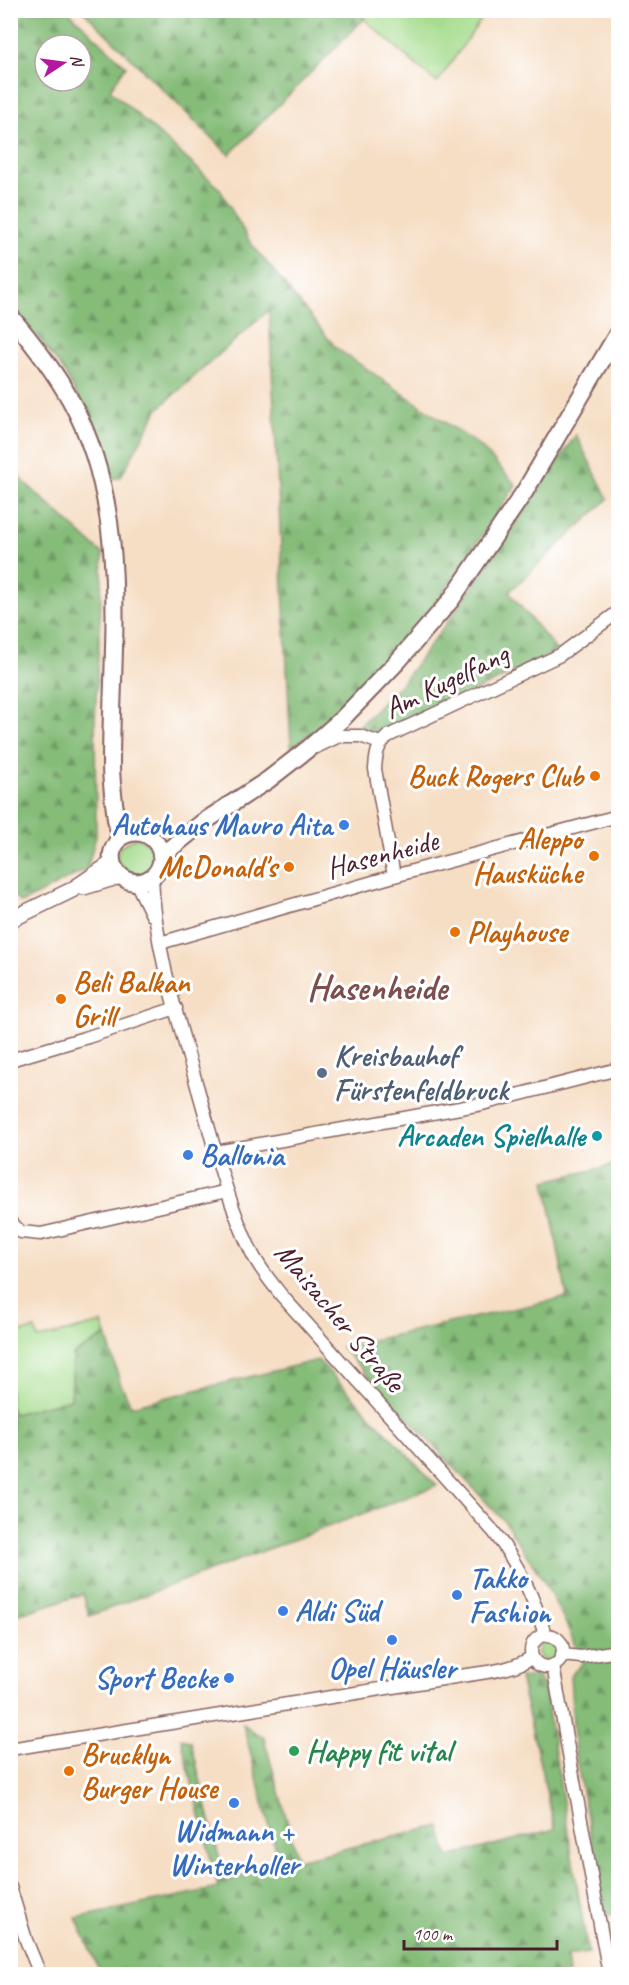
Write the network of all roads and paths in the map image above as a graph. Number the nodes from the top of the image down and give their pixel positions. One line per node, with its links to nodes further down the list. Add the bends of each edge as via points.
1 (10, 316): 6 (main road, via 71,401 90,446 110,518 115,600)
2 (618, 333): 5 (main road, via 525,491 451,600 398,661)
3 (618, 612): 4 (street, Am Kugelfang, via 560,655)
4 (380, 743): 5 (street, via 360,736 339,736); 14 (street, Am Kugelfang, via 375,769)
5 (309, 748): 8 (main road)
6 (112, 793): 9 (main road); 10 (main road)
7 (618, 816): 14 (street, Hasenheide)
8 (202, 823): 9 (main road); 11 (main road)
9 (145, 835): 10 (main road, via 127,834); 11 (main road, via 158,844)
10 (119, 838): 12 (main road, via 112,849)
11 (161, 856): 13 (main road, via 160,866)
12 (123, 874): 13 (main road); 15 (street, via 72,890); 16 (street, Maisacher Straße)
13 (152, 876): 16 (street, Maisacher Straße)
14 (394, 876): 17 (street, Hasenheide)
15 (10, 920)
16 (156, 921): 17 (street, Maisacher Straße)
17 (160, 944): 18 (street, Maisacher Straße)
18 (176, 1008): 19 (street); 21 (street, Maisacher Straße)
19 (10, 1060)
20 (618, 1070): 21 (street, via 482,1104)
21 (216, 1152): 22 (street, Maisacher Straße)
22 (227, 1191): 23 (street, via 41,1234 21,1232); 24 (street, Maisacher Straße, via 251,1252 271,1282 494,1532 531,1591)
23 (10, 1222)
24 (545, 1635): 26 (street, via 560,1641); 27 (street, via 531,1646)
25 (618, 1651): 26 (street, via 581,1657)
26 (562, 1655): 28 (street)
27 (532, 1657): 28 (street, via 542,1666); 29 (street, via 519,1665 460,1676)
28 (554, 1666): 32 (street)
29 (10, 1749)
30 (10, 1887): 31 (street)
31 (40, 1974)
32 (609, 1974)

